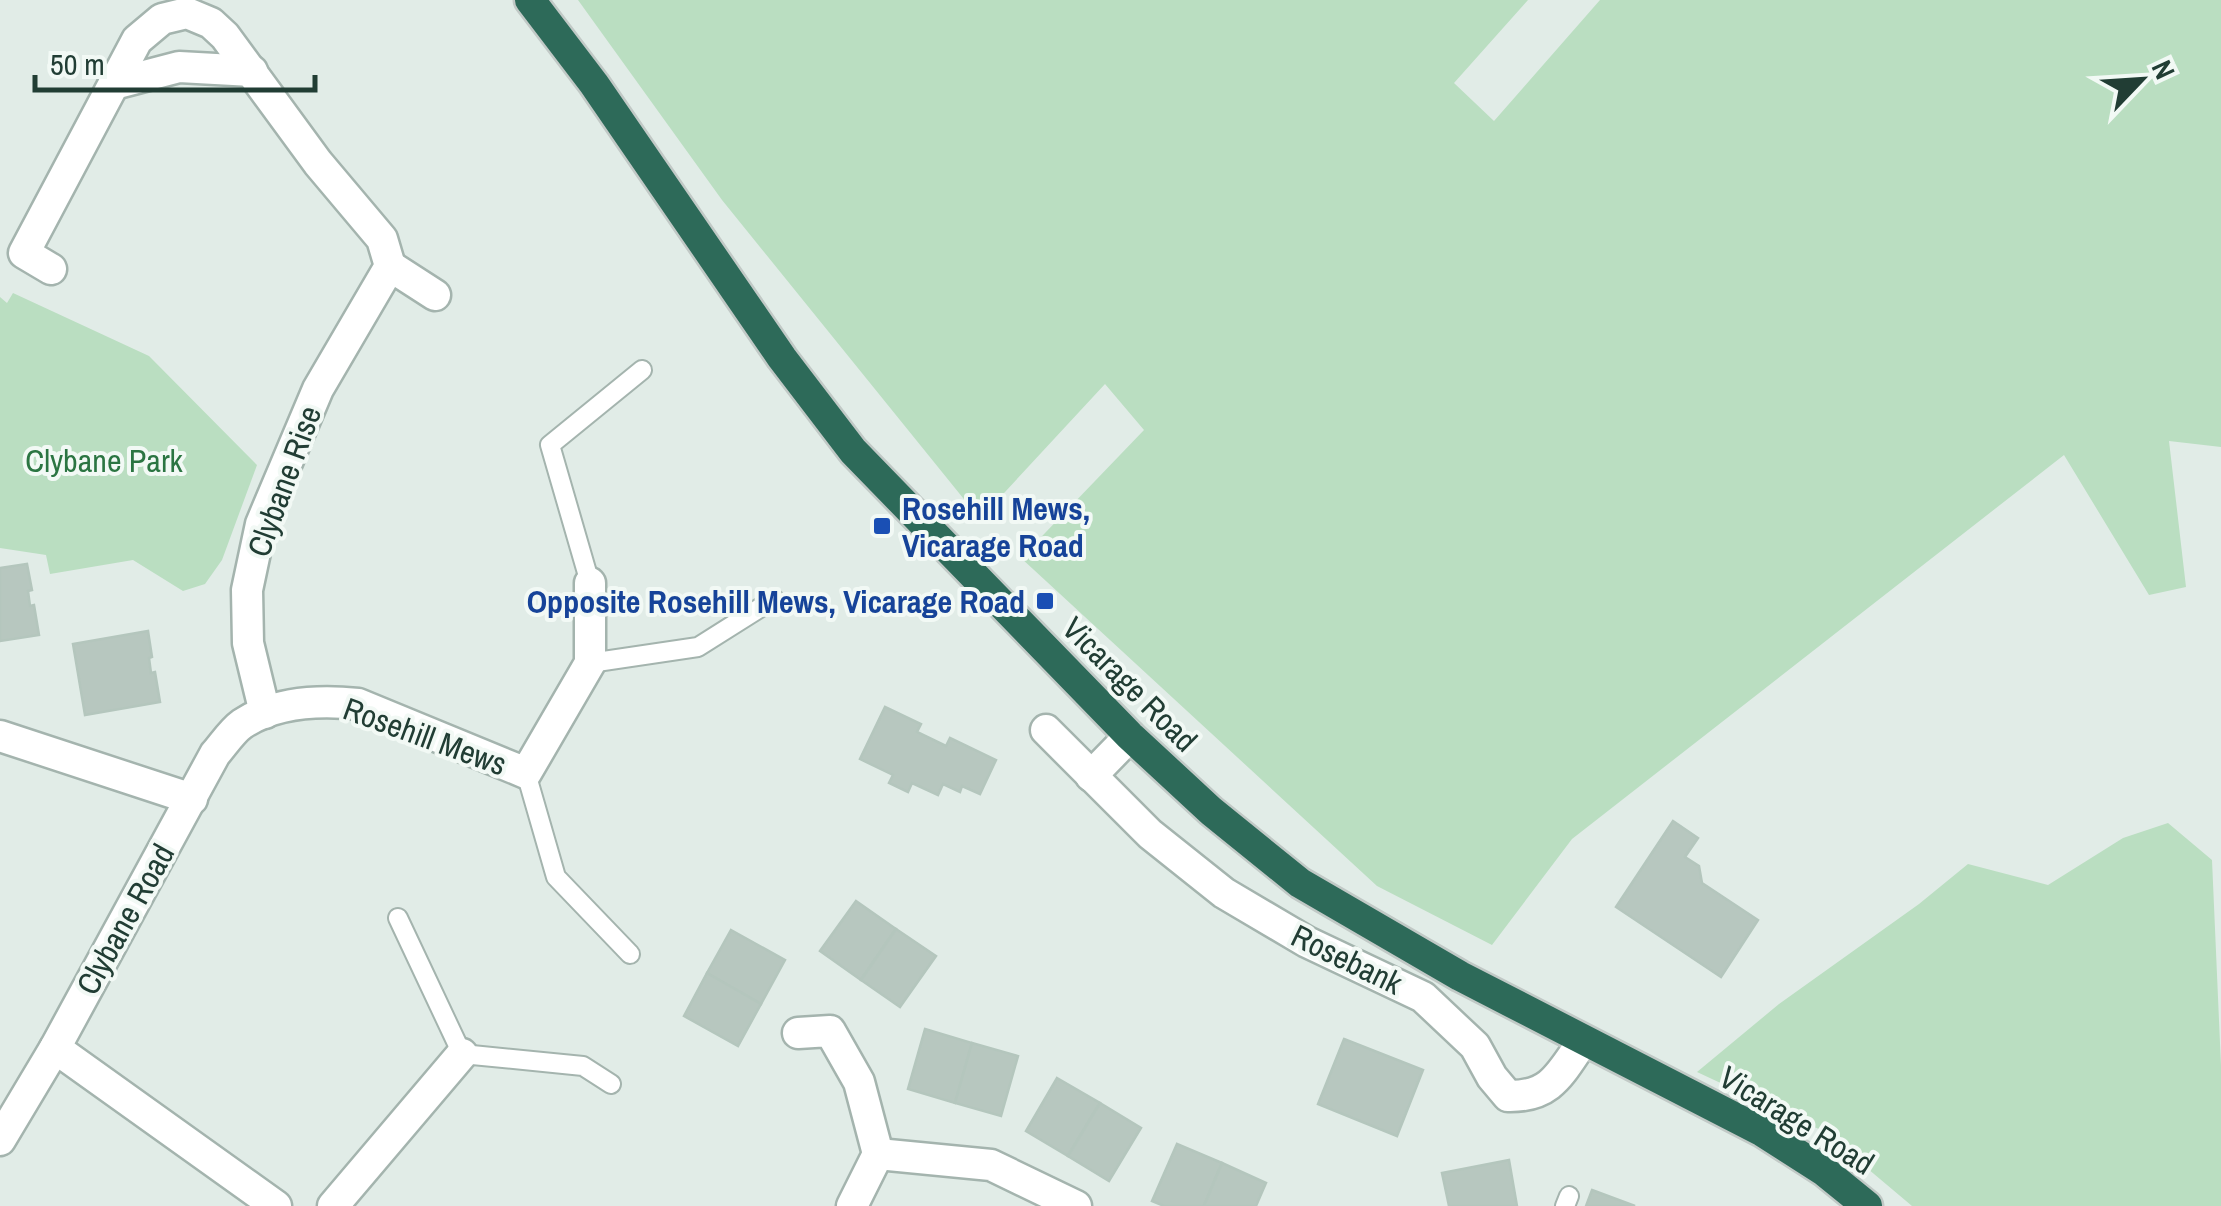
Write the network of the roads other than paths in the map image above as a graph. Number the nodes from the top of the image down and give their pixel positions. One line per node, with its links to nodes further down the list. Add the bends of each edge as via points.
1 (530, 0): 14 (highway, Vicarage Road, via 854,450)
2 (252, 71): 3 (street, via 179,67); 3 (street, via 212,23 188,13 149,28); 4 (street, via 382,239)
3 (114, 84): 5 (street, via 24,253)
4 (390, 266): 6 (street); 11 (street, Clybane Rise, via 318,389 262,524 247,590 248,642)
5 (51, 270)
6 (435, 296)
7 (642, 370): 8 (lane, Rosehill Mews, via 550,445)
8 (590, 583): 10 (street, Rosehill Mews)
9 (774, 599): 10 (lane, via 698,647)
10 (590, 662): 15 (street, Rosehill Mews)
11 (266, 713): 15 (street, Rosehill Mews, via 319,702 358,704); 17 (street, Clybane Road, via 239,726)
12 (1046, 730): 16 (street, Rosebank)
13 (0, 736): 17 (street)
14 (1130, 736): 16 (street); 21 (highway, Vicarage Road, via 1300,882)
15 (526, 773): 19 (lane, Rosehill Mews, via 556,877)
16 (1091, 776): 21 (street, Rosebank, via 1224,893 1423,997 1475,1046 1508,1096 1531,1097 1554,1083)
17 (192, 798): 22 (street, Clybane Road)
18 (398, 918): 23 (lane)
19 (630, 954)
20 (798, 1033): 26 (street, via 840,1023)
21 (1583, 1042): 31 (highway, Vicarage Road, via 1763,1132)
22 (55, 1048): 25 (street, Clybane Road); 27 (street)
23 (462, 1054): 24 (lane, via 583,1066); 28 (street)
24 (611, 1084)
25 (0, 1140)
26 (878, 1154): 29 (street); 30 (street, via 991,1165)
27 (276, 1206)
28 (333, 1206)
29 (852, 1206)
30 (1076, 1206)
31 (1868, 1206)

